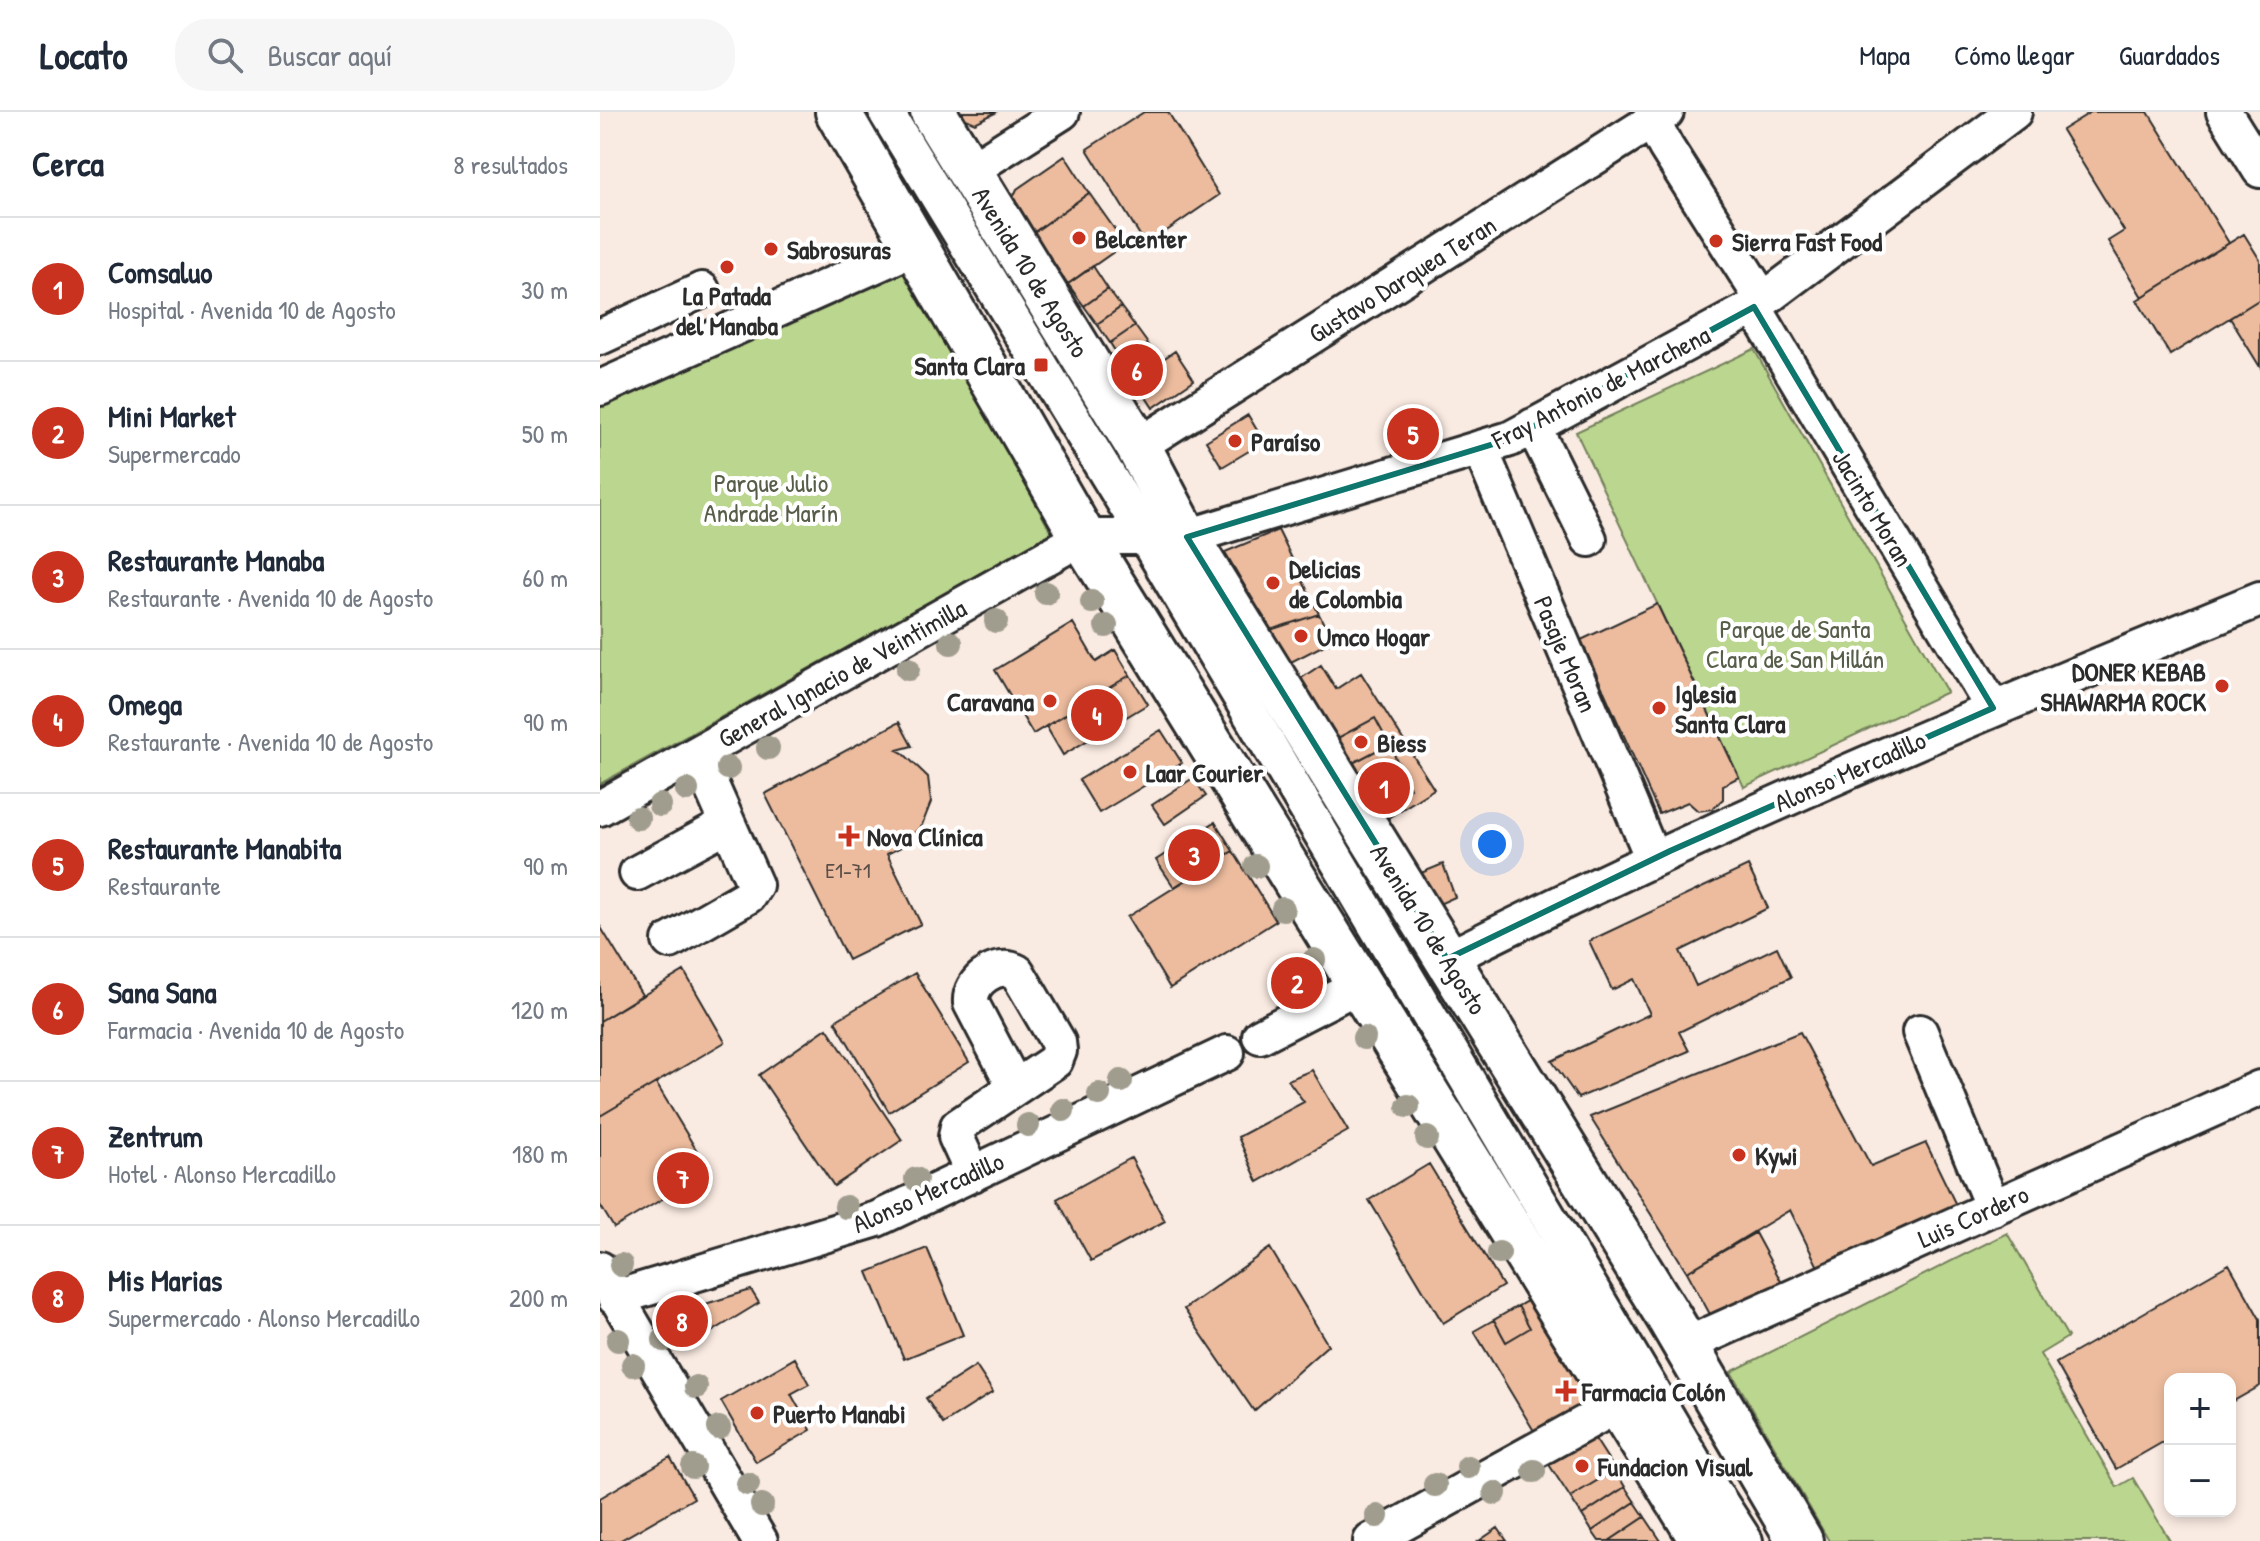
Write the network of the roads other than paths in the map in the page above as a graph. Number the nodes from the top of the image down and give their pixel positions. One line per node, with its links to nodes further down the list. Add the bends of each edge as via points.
1 (838, 112): 10 (main road)
2 (886, 112): 19 (street)
3 (933, 112): 9 (main road, Avenida 10 de Agosto)
4 (1062, 112): 9 (street)
5 (2014, 112): 12 (street, Fray Antonio de Marchena)
6 (2224, 112): 8 (street)
7 (1659, 116): 12 (street, Jacinto Moran, via 1666,147); 16 (street, Gustavo Darquea Teran)
8 (2260, 170)
9 (969, 171): 16 (main road, Avenida 10 de Agosto)
10 (916, 247): 14 (street); 18 (main road)
11 (702, 290): 13 (street)
12 (1758, 304): 15 (street, Fray Antonio de Marchena); 22 (street, Jacinto Moran)
13 (600, 337)
14 (600, 388)
15 (1533, 426): 17 (street, Fray Antonio de Marchena); 20 (street)
16 (1138, 446): 19 (main road, Avenida 10 de Agosto)
17 (1480, 448): 19 (street, Fray Antonio de Marchena); 26 (street, Pasaje Moran)
18 (1083, 537): 19 (street, Fray Antonio de Marchena); 23 (street, General Ignacio de Veintimilla); 30 (main road)
19 (1167, 538): 29 (main road, Avenida 10 de Agosto); 44 (street, via 1692,1459)
20 (1589, 539)
21 (2260, 599): 22 (street, Alonso Mercadillo)
22 (1993, 708): 26 (street, Alonso Mercadillo)
23 (697, 754): 24 (street, General Ignacio de Veintimilla); 25 (street)
24 (600, 808)
25 (728, 824): 27 (street); 28 (street, via 755,885 748,896)
26 (1653, 859): 29 (street, Alonso Mercadillo)
27 (637, 873)
28 (670, 941)
29 (1447, 959): 39 (main road, Avenida 10 de Agosto)
30 (1361, 984): 32 (street); 40 (main road)
31 (1920, 1032): 37 (street)
32 (1260, 1036)
33 (1227, 1053): 36 (street, Alonso Mercadillo)
34 (1015, 1087): 36 (street, via 958,1126 956,1137)
35 (2260, 1088): 37 (street, Luis Cordero, via 2112,1142)
36 (973, 1174): 38 (street, Alonso Mercadillo, via 877,1219)
37 (1993, 1208): 39 (street, Luis Cordero)
38 (605, 1282): 41 (street)
39 (1686, 1345): 45 (main road, Avenida 10 de Agosto)
40 (1618, 1405): 42 (street); 43 (main road)
41 (760, 1541)
42 (1371, 1541)
43 (1703, 1541)
44 (1745, 1541)
45 (1800, 1541)

